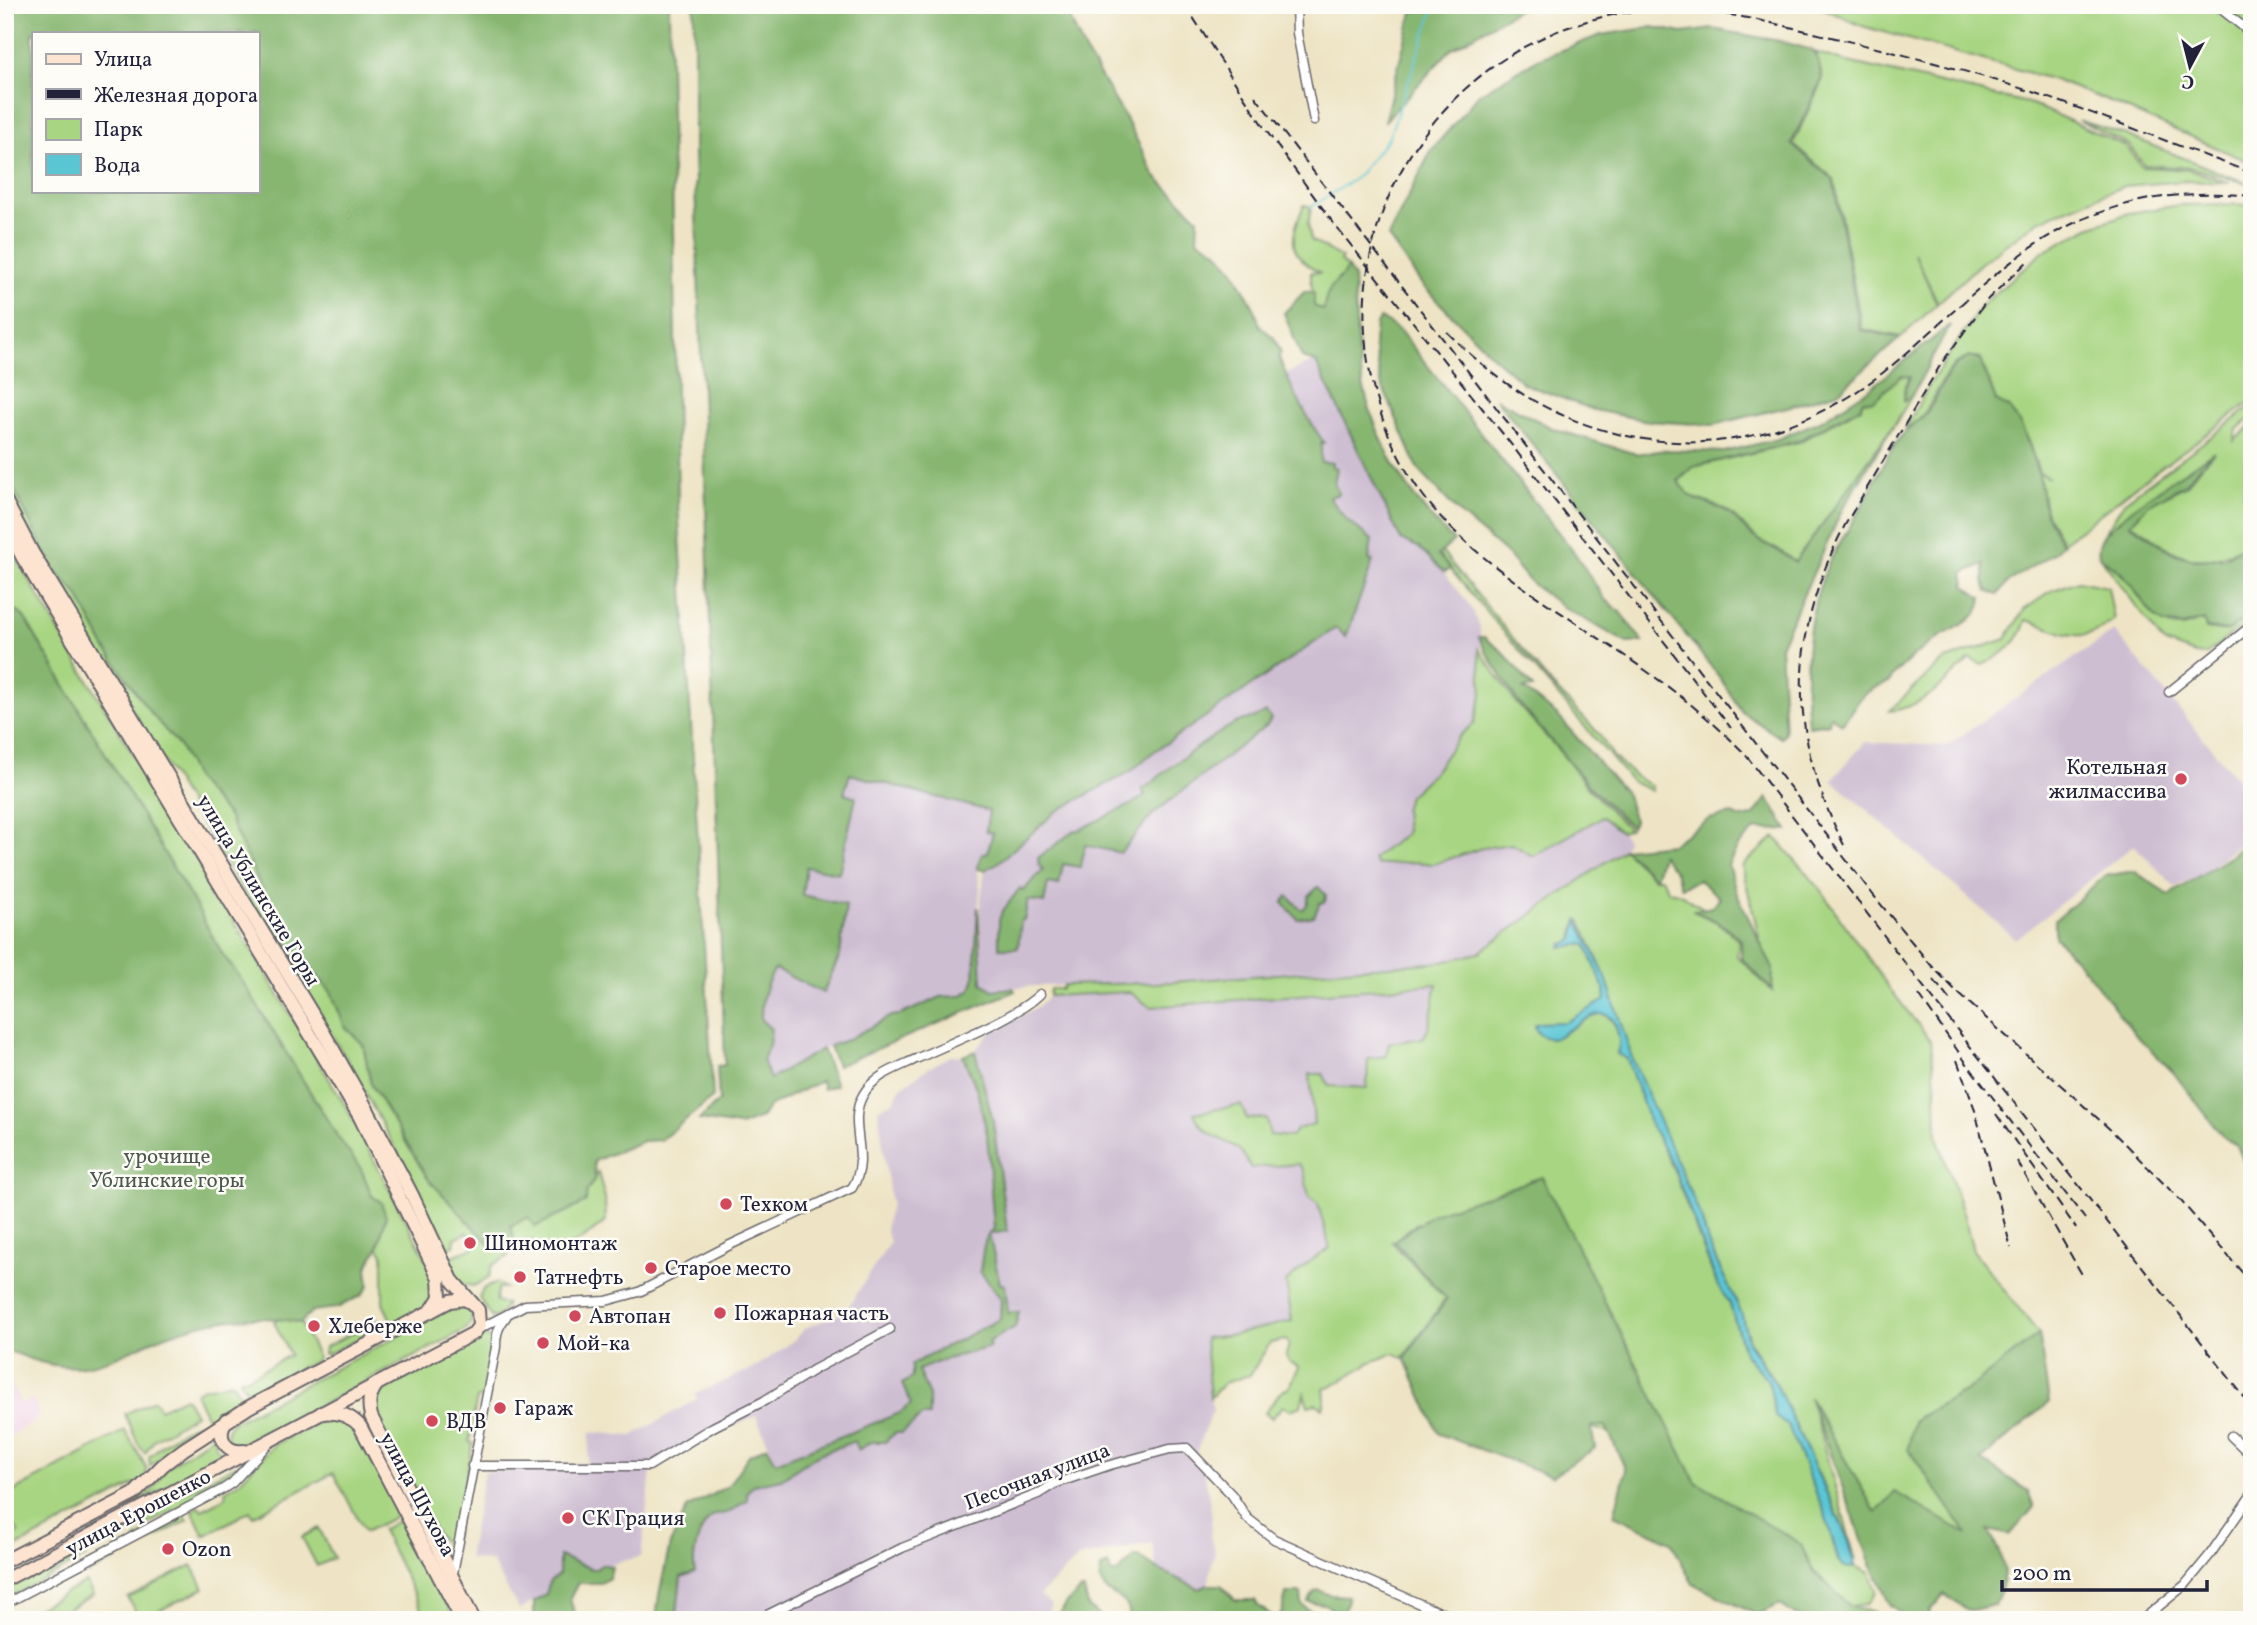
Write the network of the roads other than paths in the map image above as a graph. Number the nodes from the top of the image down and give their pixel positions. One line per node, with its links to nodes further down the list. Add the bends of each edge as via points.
1 (1296, 5): 4 (street)
2 (2216, 5): 3 (street)
3 (2252, 34)
4 (1314, 121)
5 (5, 500): 10 (main road, улица Ублинские Горы, via 328,1042 452,1280)
6 (5, 524): 11 (main road, улица Ублинские Горы, via 360,1117 439,1278 440,1297)
7 (2252, 625): 8 (street)
8 (2169, 692)
9 (1040, 994): 12 (street, улица Ерошенко, via 1008,1016 883,1074 866,1091 856,1118 861,1160 852,1188 626,1297 525,1305)
10 (475, 1306): 11 (main road, улица Ерошенко, via 457,1299); 13 (street); 15 (main road, via 479,1326)
11 (431, 1311): 19 (main road, улица Ерошенко)
12 (510, 1312): 13 (street, улица Ерошенко); 16 (street)
13 (489, 1324): 15 (street, улица Ерошенко); 16 (street)
14 (890, 1329): 24 (street, via 649,1466)
15 (474, 1332): 16 (street); 17 (main road, улица Ерошенко)
16 (496, 1338): 24 (street)
17 (377, 1384): 18 (main road, улица Ерошенко); 27 (main road, улица Шухова, via 368,1404 371,1416)
18 (319, 1413): 20 (main road, улица Ерошенко); 30 (main road, улица Шухова, via 344,1415 360,1426)
19 (226, 1420): 22 (main road, улица Ерошенко, via 221,1433 224,1445); 26 (main road, улица Ерошенко, via 163,1465 134,1494)
20 (276, 1435): 22 (main road, улица Ерошенко); 29 (street, улица Ерошенко, via 223,1489)
21 (2231, 1436): 23 (street)
22 (247, 1451): 28 (main road, улица Ерошенко)
23 (2252, 1456)
24 (472, 1466): 27 (street)
25 (2252, 1494): 34 (street, via 2185,1585)
26 (5, 1561)
27 (453, 1576): 31 (main road, улица Шухова)
28 (5, 1580)
29 (5, 1604)
30 (462, 1620)
31 (474, 1620)
32 (757, 1620): 33 (street, Песочная улица, via 902,1548 1054,1484 1148,1454 1187,1448 1233,1495 1247,1518 1274,1539)
33 (1461, 1620)
34 (2142, 1620)

